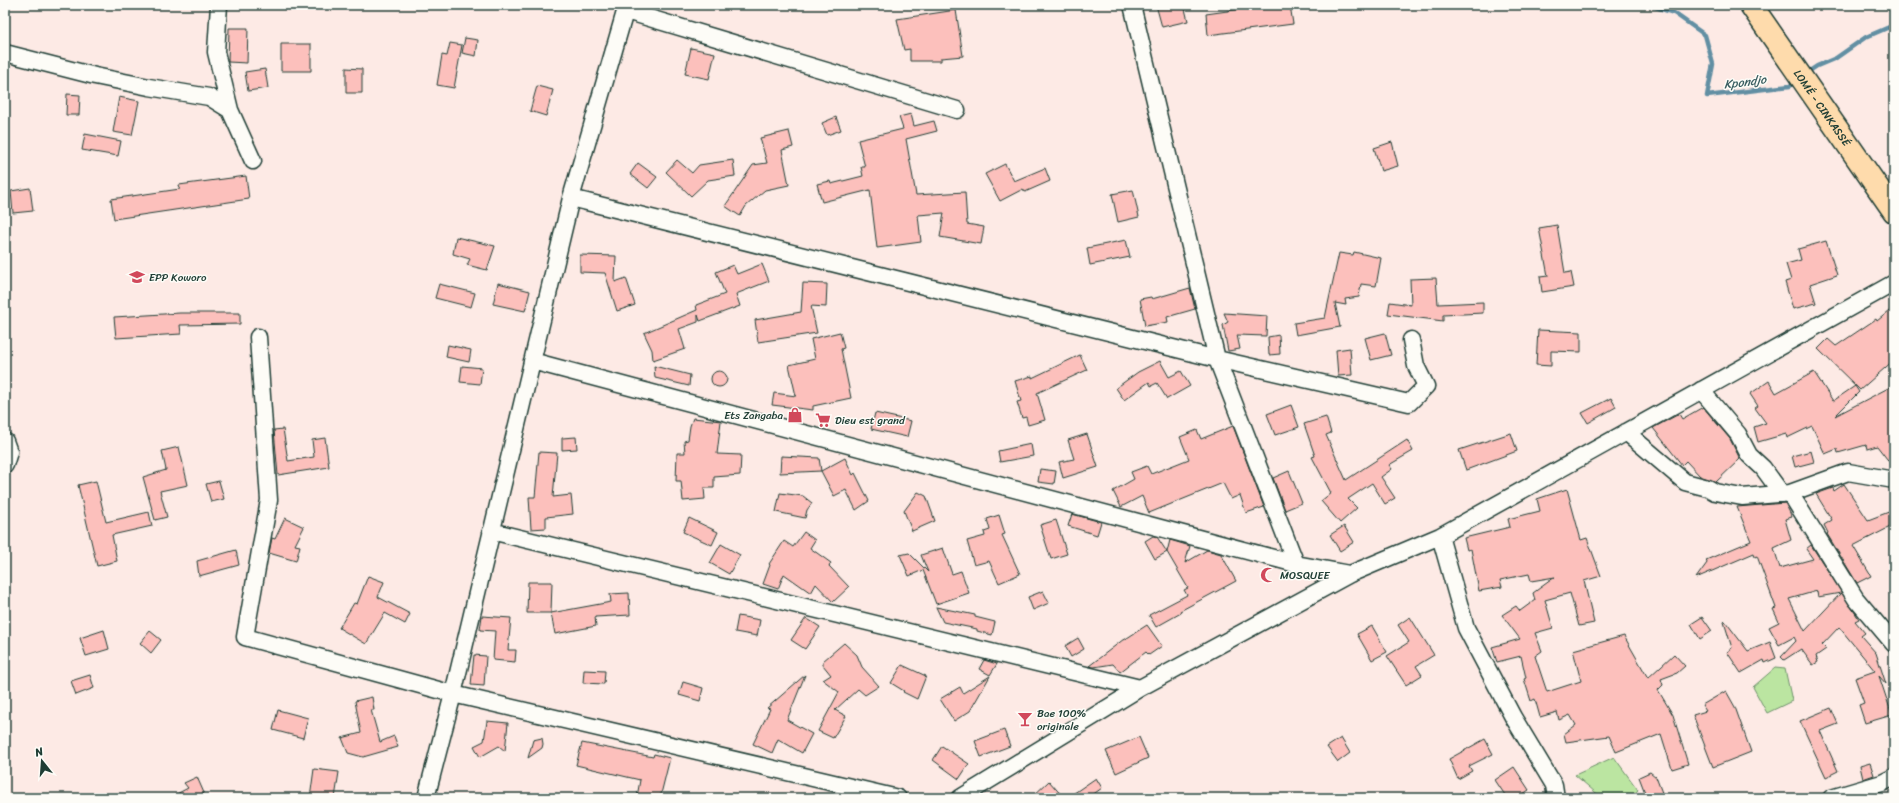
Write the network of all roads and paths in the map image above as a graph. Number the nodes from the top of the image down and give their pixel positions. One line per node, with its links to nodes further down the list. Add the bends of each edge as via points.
1 (219, 5): 6 (street, via 216,52)
2 (1132, 5): 14 (street)
3 (1751, 5): 10 (highway, LOMÉ - CINKASSÉ)
4 (626, 8): 7 (street); 9 (street)
5 (5, 53): 6 (street, via 95,76 209,97)
6 (230, 110): 8 (street)
7 (957, 110)
8 (253, 161)
9 (571, 198): 14 (street); 15 (street)
10 (1894, 211)
11 (1894, 283): 16 (street)
12 (258, 337): 28 (street, via 269,500 245,637)
13 (1411, 340): 14 (street, via 1416,366 1426,386 1409,403)
14 (1217, 359): 24 (street)
15 (532, 361): 22 (street); 24 (street)
16 (1701, 390): 17 (street); 21 (street, via 1738,434 1749,455)
17 (1626, 432): 21 (street, via 1686,482 1715,492 1742,497); 23 (street)
18 (5, 441): 19 (street, via 9,452)
19 (5, 465)
20 (1894, 480): 21 (street, via 1848,472)
21 (1786, 493): 26 (street, via 1856,599)
22 (491, 530): 27 (street); 28 (street)
23 (1440, 536): 25 (street); 33 (street, via 1466,628 1513,717 1554,785)
24 (1296, 564): 25 (street)
25 (1350, 574): 27 (street)
26 (1894, 644)
27 (1140, 688): 32 (street)
28 (453, 694): 30 (street); 31 (street)
29 (1894, 777): 34 (street)
30 (426, 798)
31 (898, 798)
32 (960, 798)
33 (1556, 798)
34 (1831, 798)

